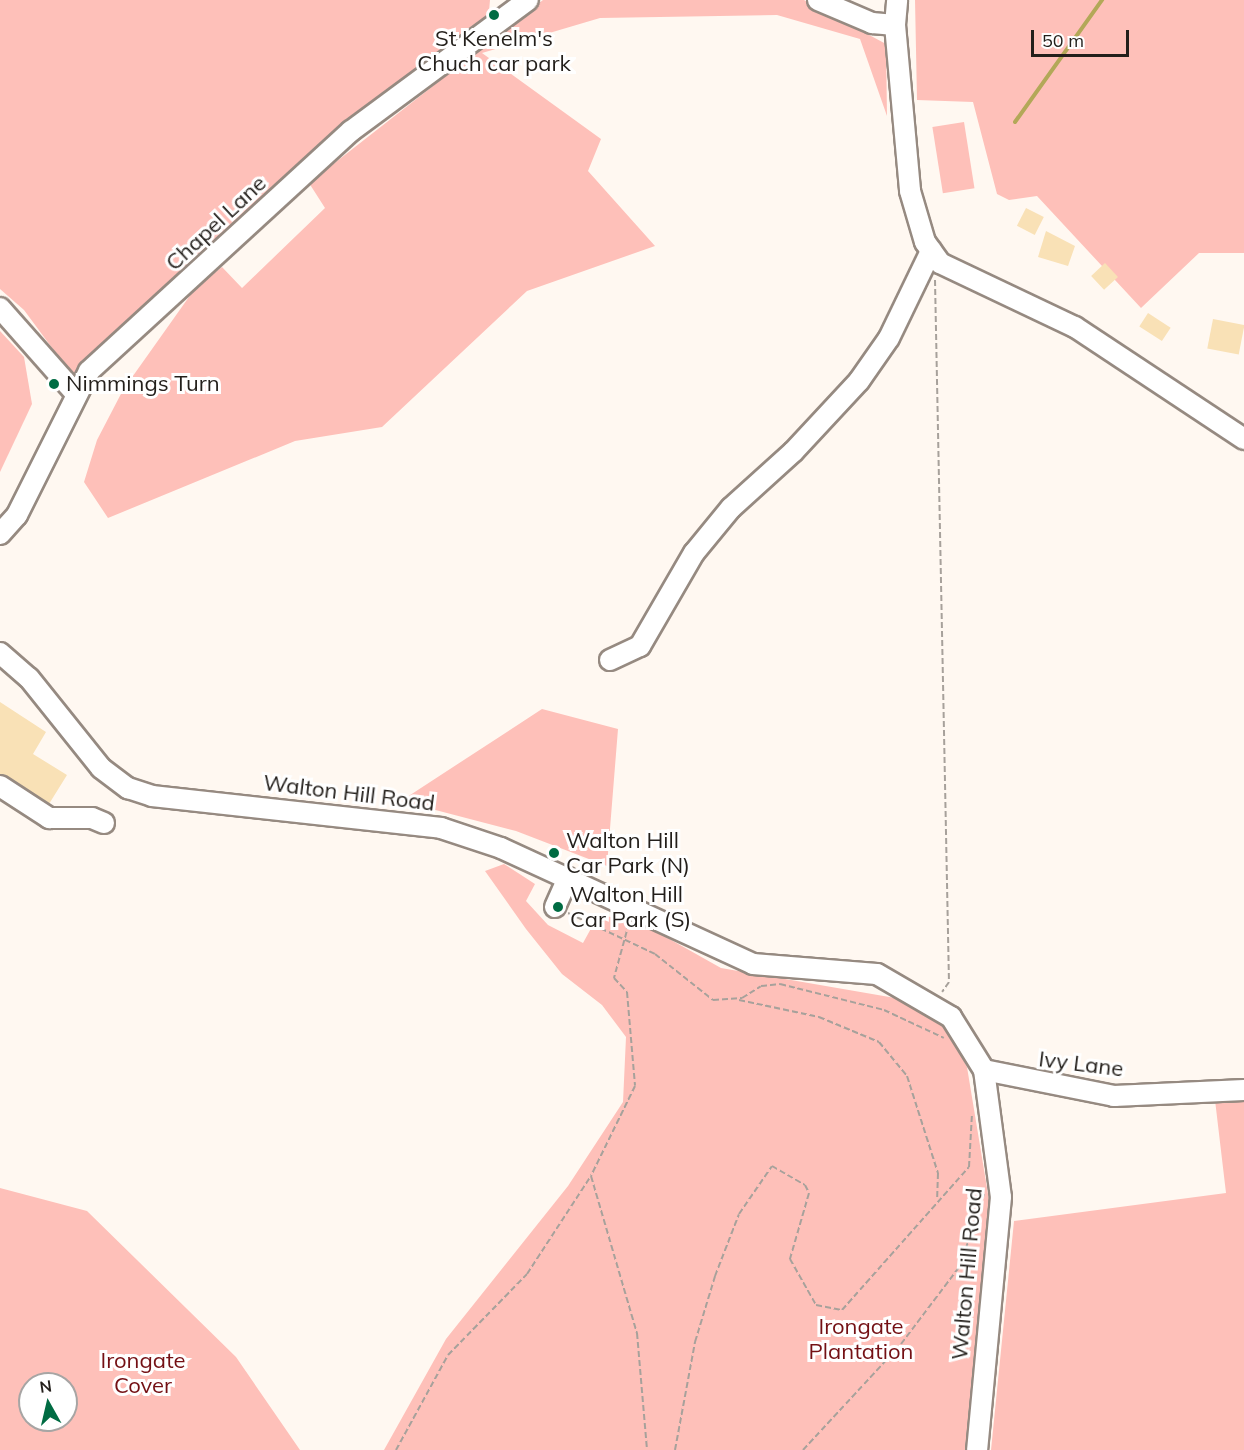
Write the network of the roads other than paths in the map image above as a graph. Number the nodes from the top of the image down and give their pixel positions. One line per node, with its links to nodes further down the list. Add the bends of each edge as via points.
1 (528, 0): 7 (street, Chapel Lane, via 351,130 89,371)
2 (818, 0): 4 (street)
3 (897, 0): 4 (street)
4 (895, 34): 5 (street, via 910,191)
5 (935, 257): 8 (street, via 1075,327); 11 (street, via 889,338 859,381 694,553 640,646)
6 (0, 308): 7 (street)
7 (76, 394): 9 (street, Chapel Lane, via 17,515)
8 (1244, 439)
9 (0, 534)
10 (0, 653): 14 (street, Walton Hill Road, via 29,678 101,768 128,788 152,796 441,828)
11 (610, 660)
12 (0, 786): 13 (street, via 49,818 92,818)
13 (104, 823)
14 (568, 878): 15 (street); 16 (street, Walton Hill Road, via 753,964 877,974 933,1004 965,1033)
15 (555, 907)
16 (984, 1070): 17 (street, Ivy Lane, via 1113,1096); 18 (street, Walton Hill Road, via 1001,1197)
17 (1244, 1090)
18 (977, 1450)

